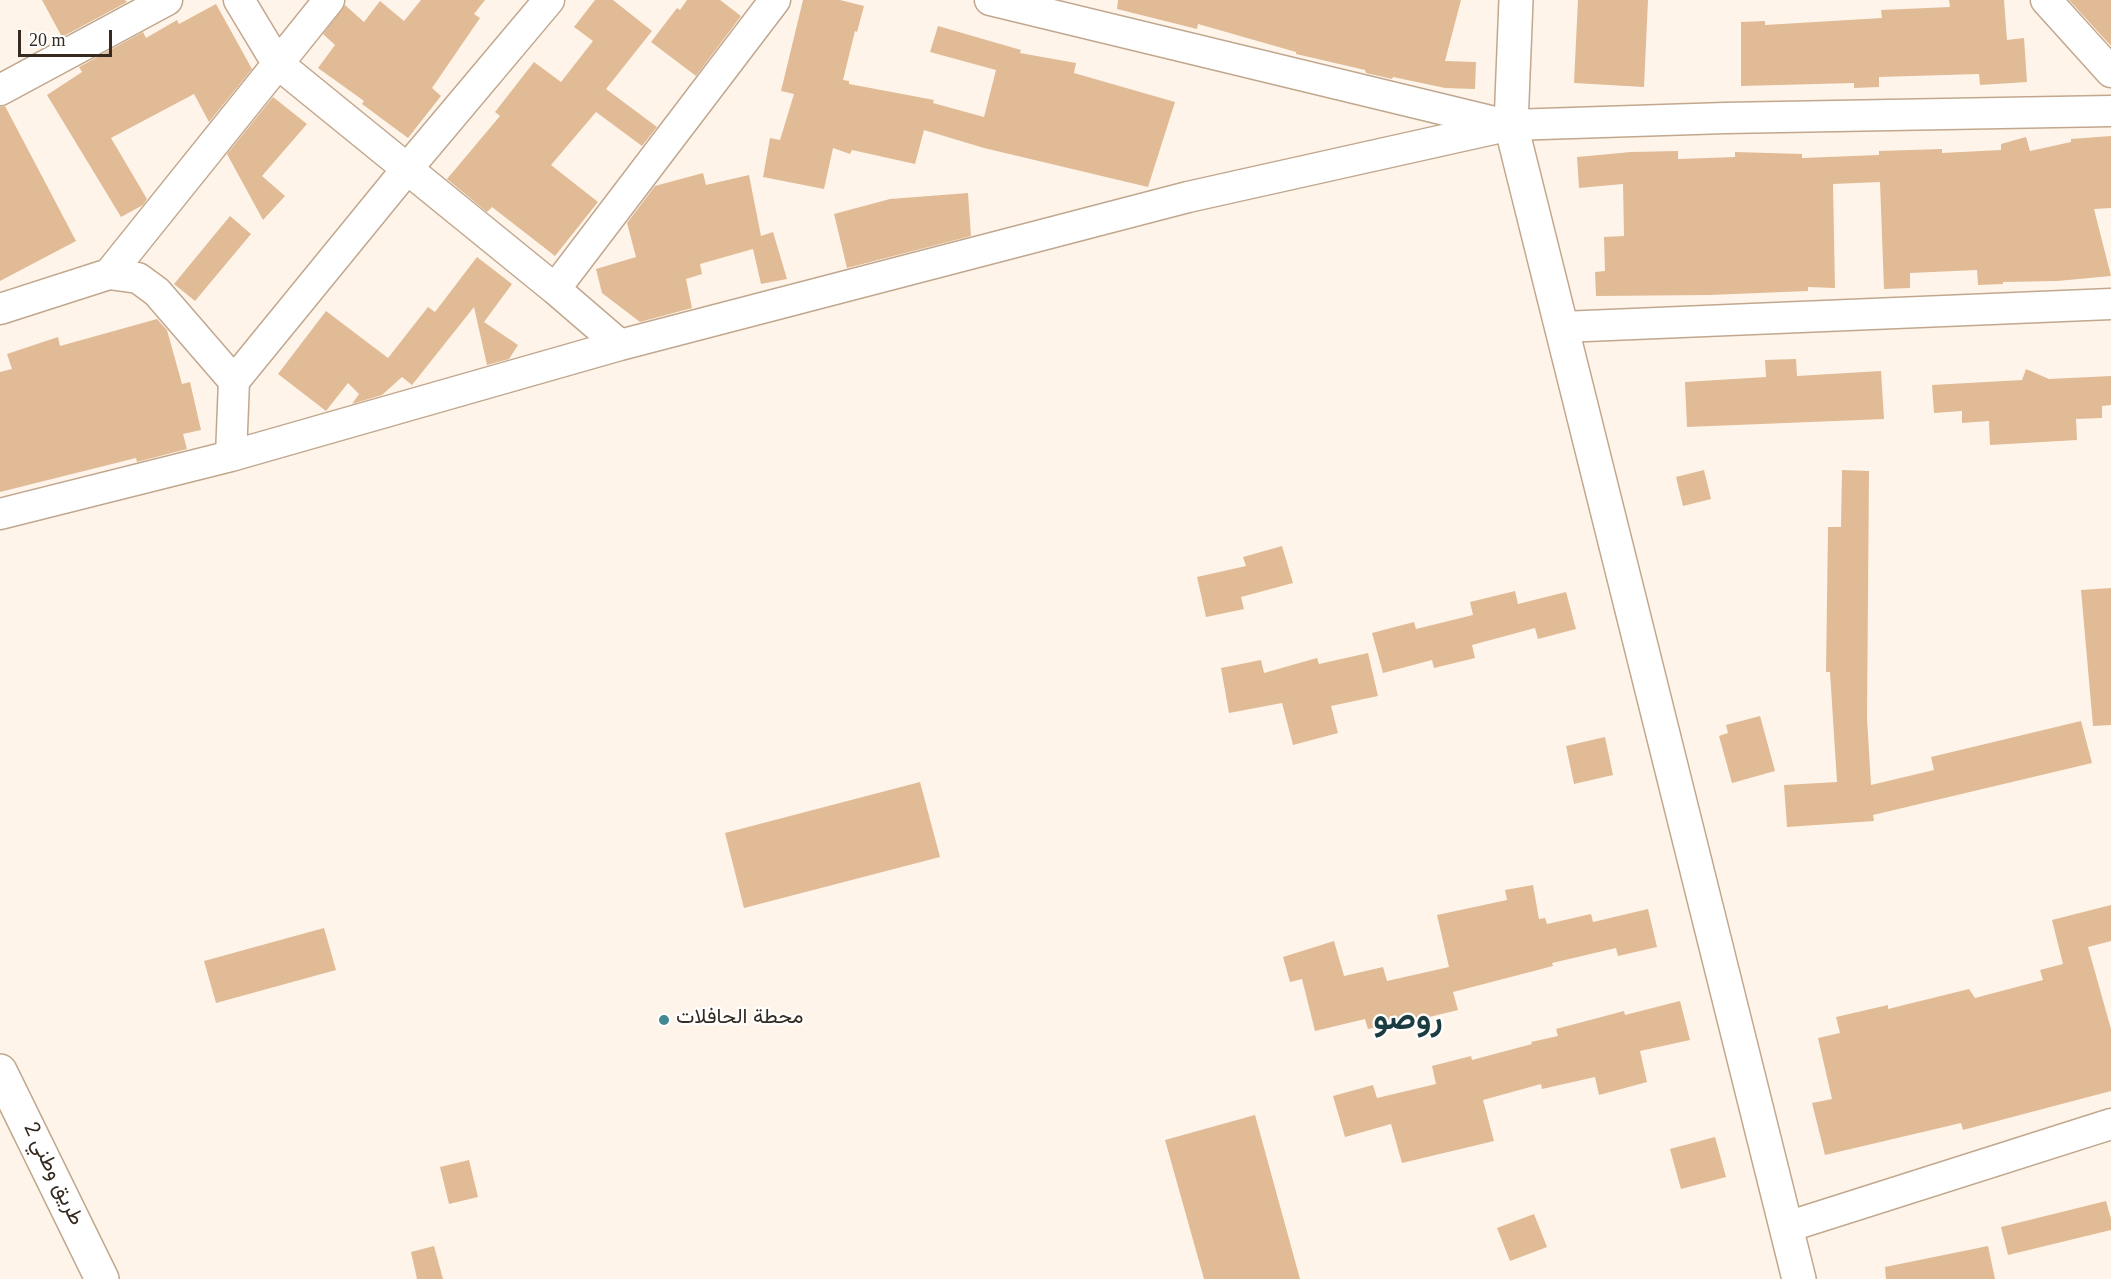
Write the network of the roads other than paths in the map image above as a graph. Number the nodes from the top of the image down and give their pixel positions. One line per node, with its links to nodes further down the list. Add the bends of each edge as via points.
1 (167, 0): 12 (street)
2 (239, 0): 10 (street)
3 (329, 0): 10 (street)
4 (549, 0): 15 (street)
5 (775, 0): 17 (street)
6 (990, 0): 9 (street)
7 (1516, 0): 14 (main road)
8 (2046, 0): 11 (street)
9 (1033, 5): 14 (street)
10 (278, 63): 15 (street); 16 (street)
11 (2111, 72)
12 (0, 90)
13 (2111, 111): 14 (street)
14 (1511, 125): 20 (main road); 21 (street, via 1188,197)
15 (407, 169): 17 (street); 22 (street)
16 (110, 274): 19 (street); 22 (street, via 138,278 157,292)
17 (555, 289): 21 (street)
18 (2111, 304): 20 (street)
19 (0, 309)
20 (1562, 327): 27 (main road)
21 (620, 345): 23 (street)
22 (234, 381): 23 (street)
23 (231, 456): 24 (street)
24 (0, 514)
25 (0, 1071): 28 (main road, طريق وطني 2)
26 (2111, 1124): 27 (street)
27 (1787, 1227): 29 (main road)
28 (102, 1279)
29 (1799, 1279)

